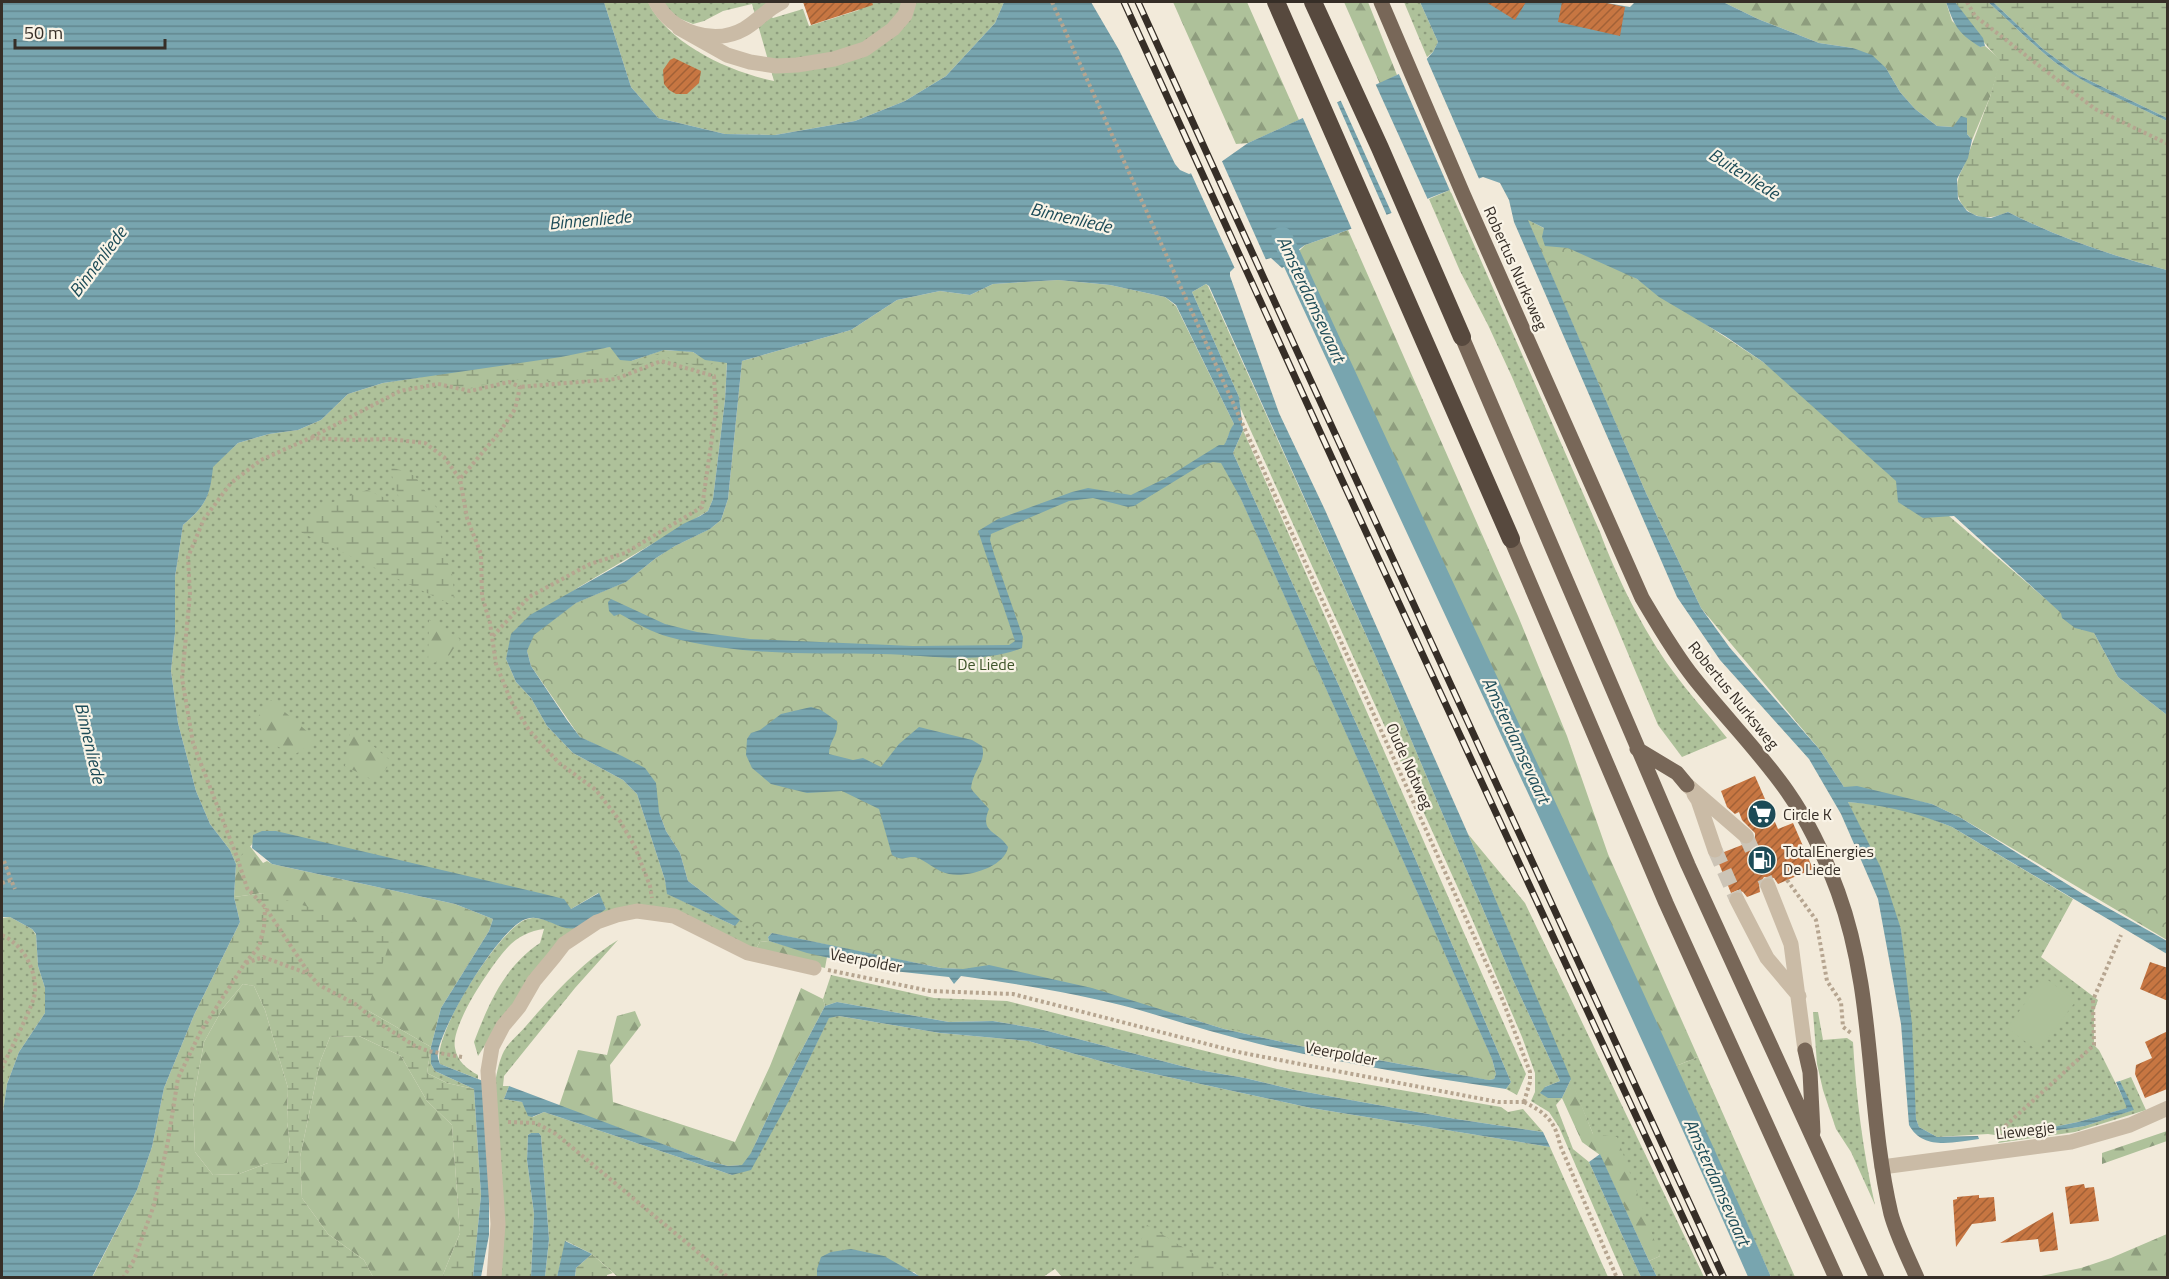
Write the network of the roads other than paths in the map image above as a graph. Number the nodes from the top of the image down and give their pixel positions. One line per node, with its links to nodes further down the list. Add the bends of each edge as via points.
1 (656, 2): 7 (street)
2 (782, 2): 7 (street, via 742,31 721,36)
3 (909, 2): 7 (street, via 905,15 893,29 865,49 797,65 776,66 727,55)
4 (1276, 2): 9 (highway)
5 (1313, 2): 8 (highway)
6 (1381, 2): 21 (main road, Robertus Nurksweg, via 1642,598 1693,676 1787,791 1815,839 1838,892 1864,992)
7 (679, 28)
8 (1462, 337): 10 (main road)
9 (1511, 539): 22 (main road, via 1671,914)
10 (1637, 749): 11 (main road, via 1677,773); 20 (main road)
11 (1687, 784): 12 (street); 13 (street, via 1698,800)
12 (1746, 836)
13 (1715, 850)
14 (1768, 886): 17 (street, via 1791,944)
15 (1737, 900): 17 (street, via 1767,958)
16 (814, 968): 23 (street, Veerpolder, via 748,953 674,916 637,911 597,922 564,944 534,981 492,1047 488,1071 498,1224)
17 (1799, 996): 18 (street)
18 (1805, 1050): 20 (main road)
19 (2168, 1108): 21 (street, Liewegje, via 2130,1125 2071,1142)
20 (1814, 1142): 26 (main road)
21 (1882, 1167): 27 (main road, Robertus Nurksweg, via 1898,1236)
22 (1826, 1257): 24 (main road); 25 (main road)
23 (494, 1278)
24 (1830, 1278)
25 (1836, 1278)
26 (1877, 1278)
27 (1917, 1278)

